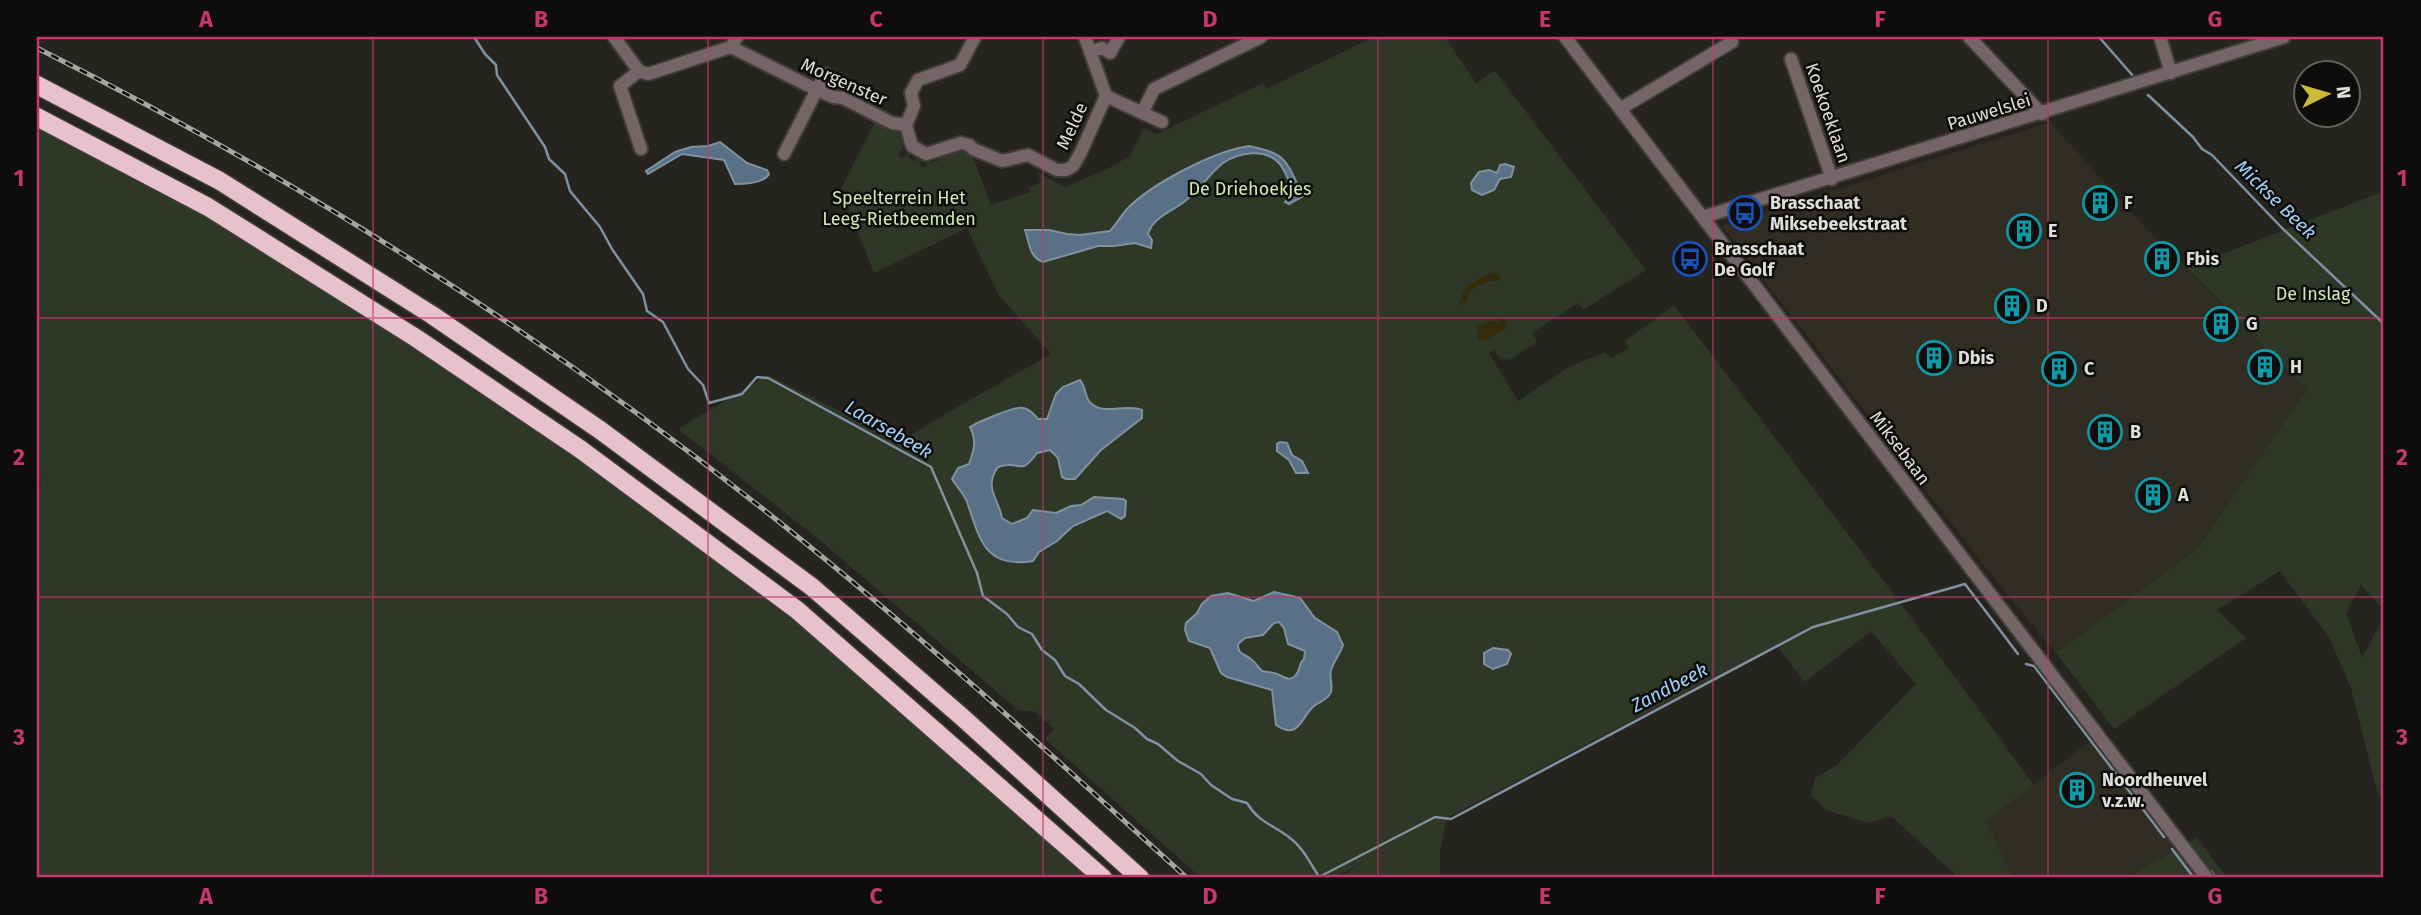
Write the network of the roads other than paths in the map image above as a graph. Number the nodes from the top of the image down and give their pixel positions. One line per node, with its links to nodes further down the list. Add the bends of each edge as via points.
1 (614, 37): 14 (street)
2 (975, 37): 25 (street, via 960,65 918,80 910,96 914,106)
3 (1085, 37): 12 (street)
4 (1119, 37): 12 (street, via 1110,52 1102,48)
5 (1262, 37): 21 (street, via 1153,89)
6 (1565, 37): 20 (street, Miksebaan)
7 (1969, 37): 22 (street)
8 (2160, 37): 15 (street)
9 (2284, 37): 15 (street, Pauwelslei)
10 (734, 42): 14 (street, via 648,74); 18 (street, Morgenster)
11 (1732, 42): 20 (street)
12 (1090, 52): 19 (street)
13 (1791, 59): 28 (street, Koekoeklaan)
14 (639, 71): 26 (street, via 620,86)
15 (2171, 73): 22 (street, Pauwelslei)
16 (825, 74): 18 (street)
17 (37, 86): 31 (highway, via 220,181 432,315 600,430 812,587)
18 (817, 90): 25 (street, Morgenster); 27 (street)
19 (1106, 96): 21 (street); 25 (street, Melde, via 1081,152 1066,170 1028,155 1002,161 961,144 926,154 912,146)
20 (1620, 108): 29 (street, Miksebaan)
21 (1142, 113): 24 (street)
22 (2042, 114): 28 (street, Pauwelslei)
23 (37, 117): 30 (highway, via 208,207 416,338 580,449 797,610)
24 (1163, 122)
25 (906, 125)
26 (641, 149)
27 (784, 155)
28 (1832, 178): 29 (street, Pauwelslei)
29 (1703, 217): 32 (street, Miksebaan)
30 (1102, 878)
31 (1140, 878)
32 (2207, 878)

